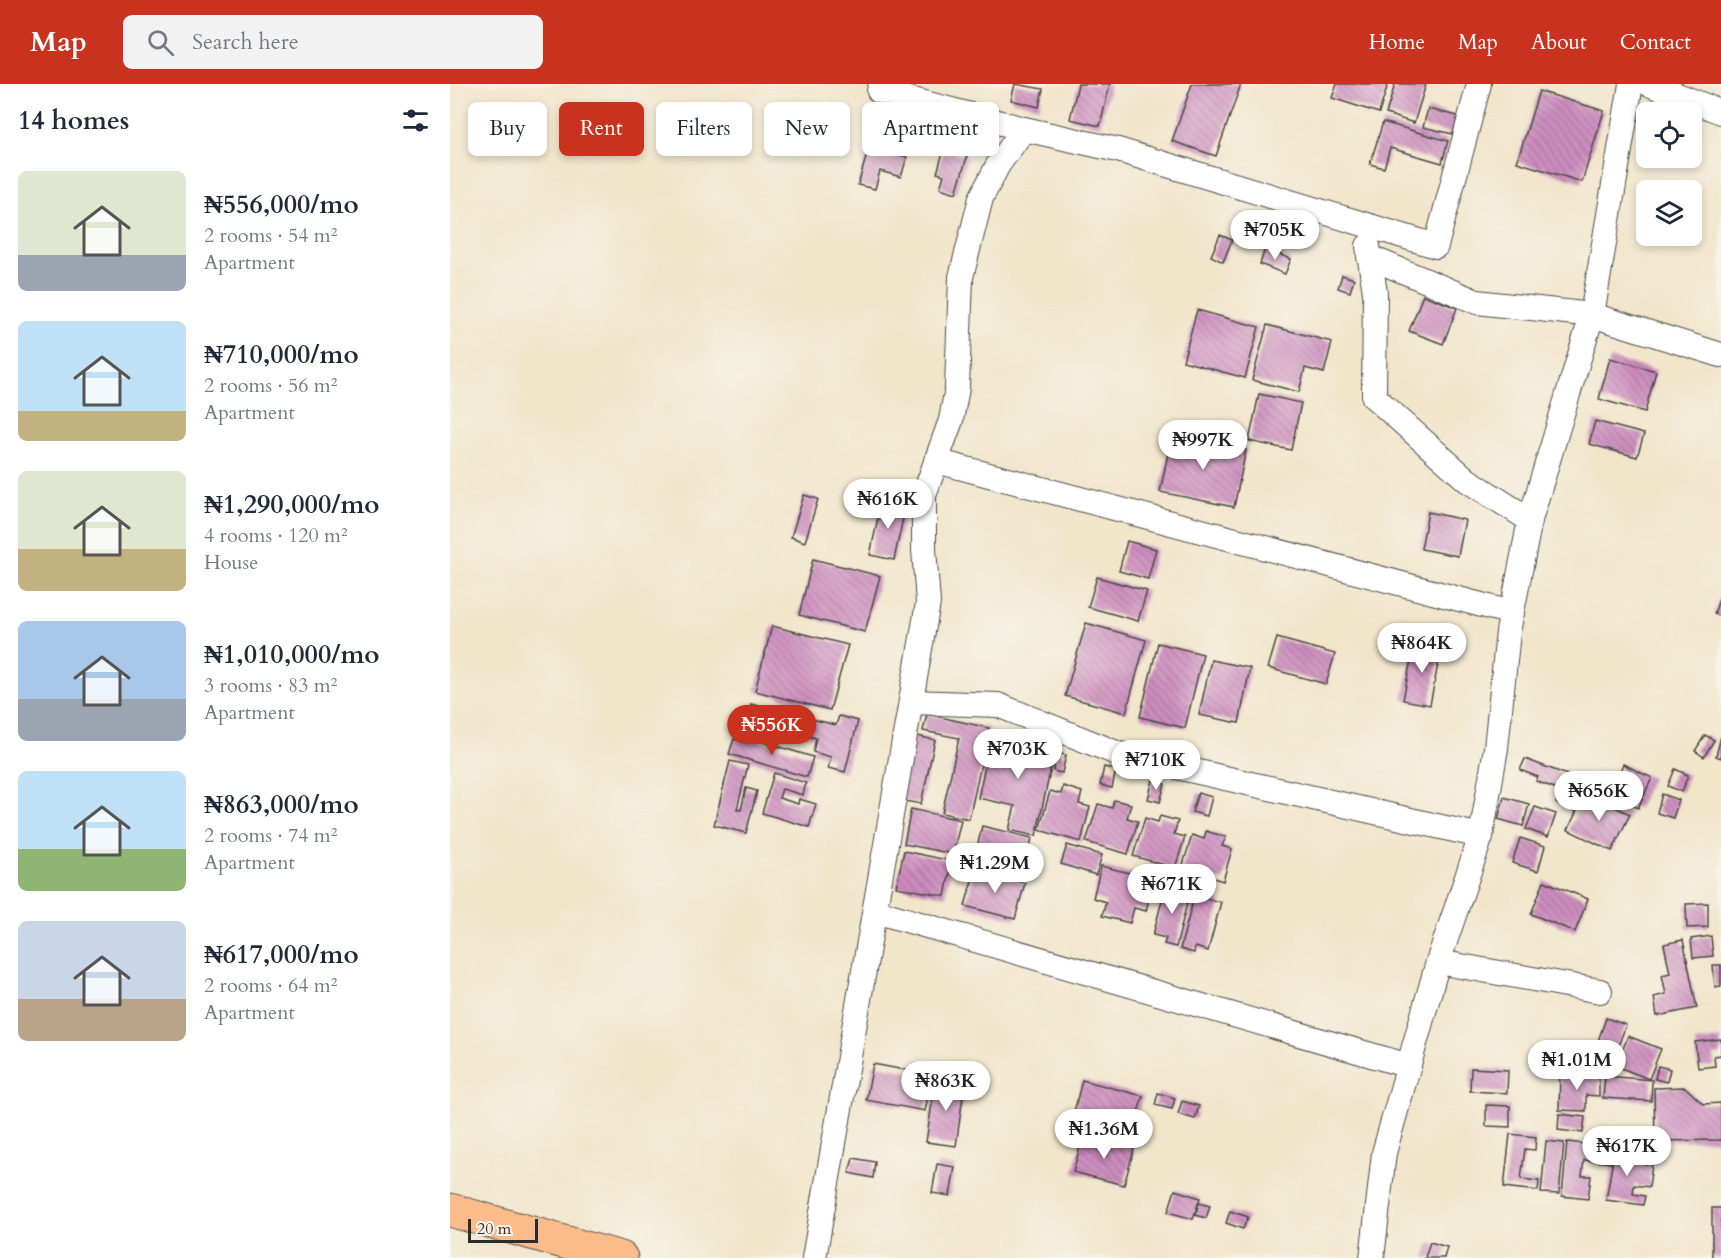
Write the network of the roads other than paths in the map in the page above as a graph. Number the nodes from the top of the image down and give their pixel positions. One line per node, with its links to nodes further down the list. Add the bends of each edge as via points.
1 (880, 84): 6 (street, via 879,91)
2 (1479, 84): 7 (street, via 1436,246)
3 (1631, 84): 9 (street)
4 (1649, 84): 5 (street)
5 (1721, 112)
6 (1024, 129): 7 (street, via 1118,150); 11 (street, via 998,165 981,198 961,277 953,409)
7 (1367, 225): 8 (street)
8 (1370, 257): 9 (street, via 1477,302); 12 (street, via 1375,293 1374,397 1467,480)
9 (1592, 315): 10 (street); 12 (street)
10 (1721, 355)
11 (936, 461): 13 (street); 14 (street, via 924,495 928,603)
12 (1530, 520): 13 (street)
13 (1512, 613): 15 (street)
14 (912, 702): 15 (street, via 998,705 1119,754); 16 (street)
15 (1481, 836): 17 (street)
16 (875, 911): 19 (street); 22 (street)
17 (1438, 962): 18 (street); 19 (street)
18 (1600, 991)
19 (1409, 1066): 23 (street, via 1384,1154)
20 (450, 1210): 21 (highway)
21 (621, 1258)
22 (814, 1258)
23 (1372, 1258)

